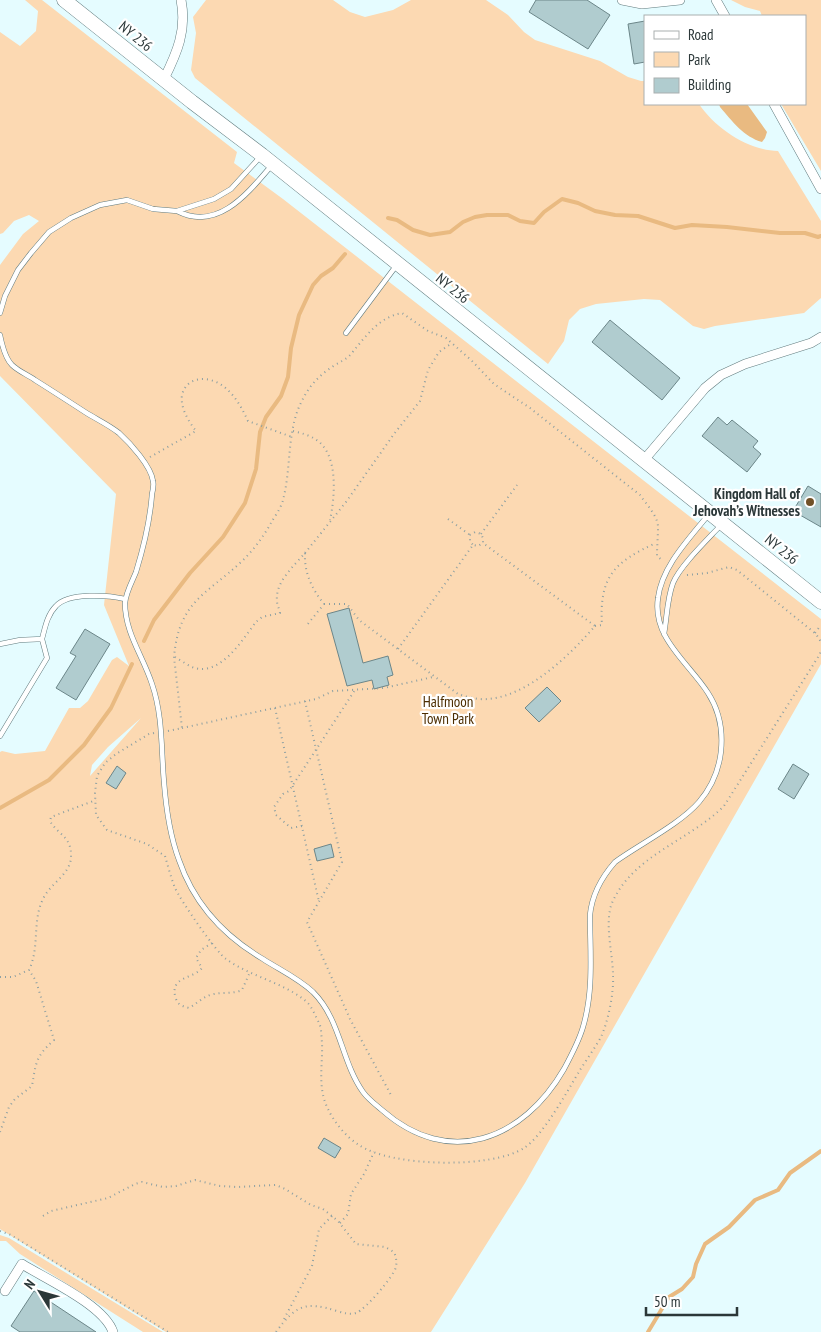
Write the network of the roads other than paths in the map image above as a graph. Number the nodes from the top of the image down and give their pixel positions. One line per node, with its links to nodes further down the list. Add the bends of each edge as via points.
1 (64, 0): 7 (main road, NY 236 / NY 236)
2 (181, 0): 7 (street, via 182,37)
3 (622, 0): 4 (street, via 642,4)
4 (680, 0)
5 (716, 0): 6 (street)
6 (724, 15)
7 (164, 80): 9 (main road, NY 236 / NY 236)
8 (775, 105): 11 (street)
9 (262, 155): 10 (main road, NY 236 / NY 236); 12 (lane, via 230,189 214,199)
10 (273, 164): 12 (lane, via 242,200 226,210 196,218); 13 (main road, NY 236 / NY 236)
11 (821, 189)
12 (177, 211): 14 (lane, via 127,200 100,205 71,218 49,232 18,270)
13 (398, 264): 15 (lane); 18 (main road, NY 236 / NY 236)
14 (0, 313)
15 (346, 333)
16 (0, 335): 21 (lane, via 12,365 118,432 143,461 153,480 143,549)
17 (821, 337): 18 (street, via 721,375 705,388)
18 (644, 460): 19 (main road, NY 236 / NY 236)
19 (710, 513): 20 (main road, NY 236 / NY 236); 23 (lane, via 676,556 664,579 658,598 660,627)
20 (723, 523): 22 (main road, NY 236 / NY 236); 23 (lane, via 674,582 668,599)
21 (125, 599): 23 (lane, via 127,625 160,711 164,787 170,824 179,860 201,905 227,934 288,973 318,998 334,1022 361,1089 368,1098 402,1126 434,1139 450,1141 481,1139 500,1132 518,1123 548,1094 583,1027 590,995 591,903 601,881 615,862 683,817 698,803 720,765 721,726 716,708); 24 (lane, via 109,595 72,598 56,605 47,620)
22 (821, 602)
23 (664, 634)
24 (42, 639): 25 (lane); 26 (lane, via 47,658)
25 (0, 644)
26 (0, 736)
27 (5, 1291): 28 (street, via 22,1264 95,1308)
28 (113, 1332)

